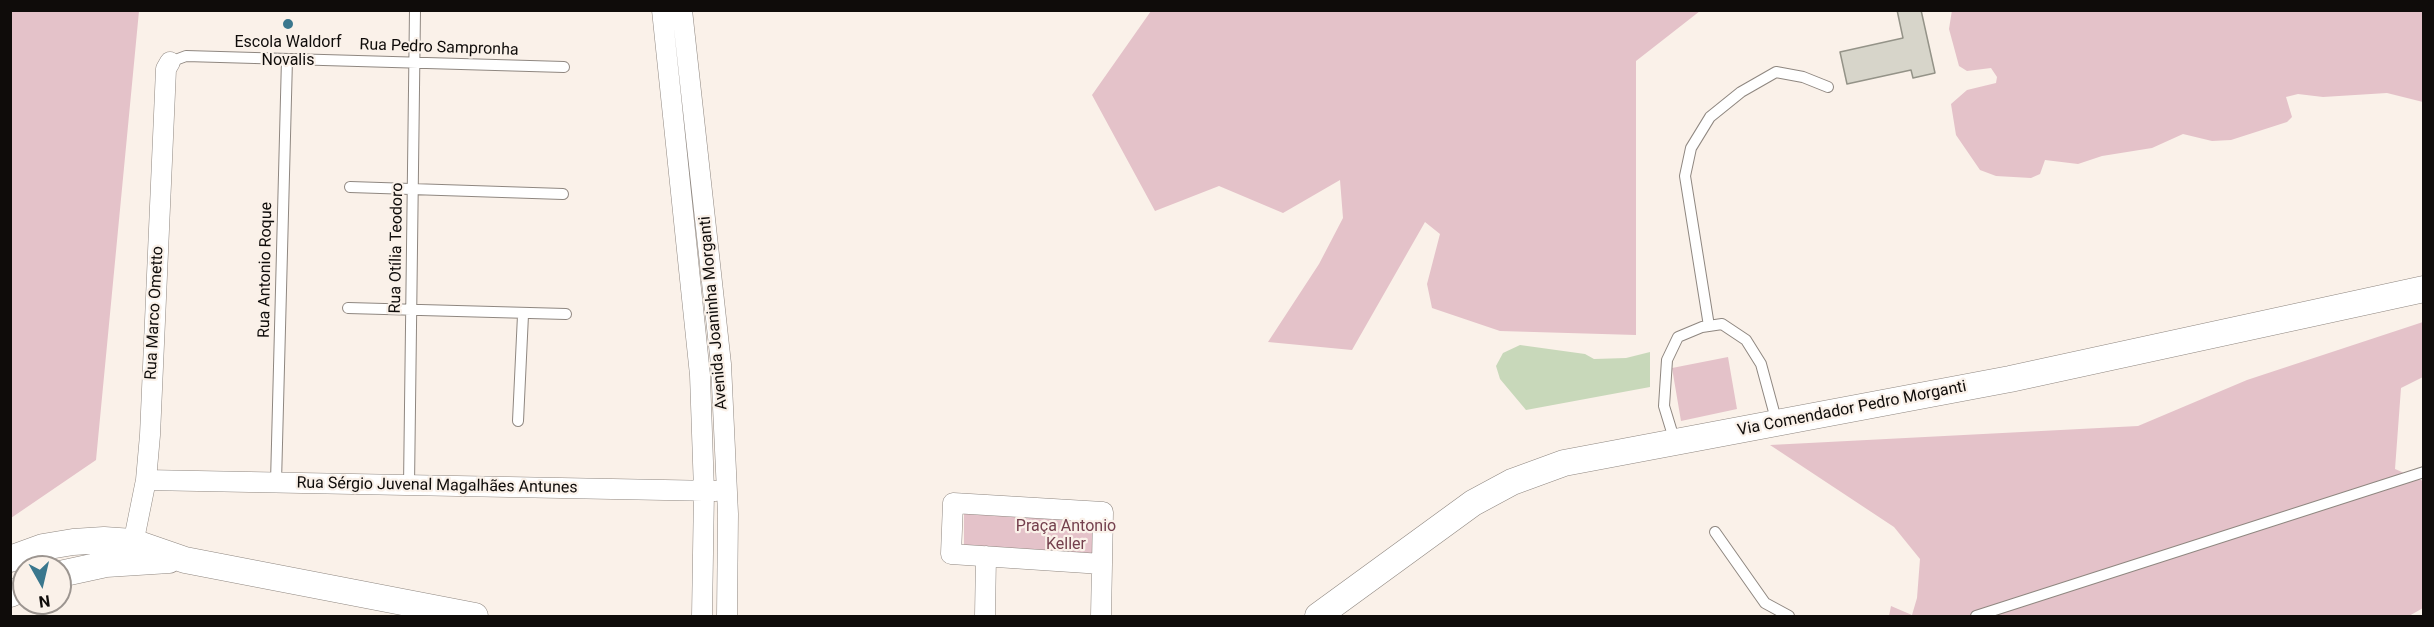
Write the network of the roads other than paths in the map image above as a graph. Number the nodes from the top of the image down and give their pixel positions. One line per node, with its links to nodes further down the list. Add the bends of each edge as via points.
1 (414, 10): 5 (lane, Rua Otília Teodoro)
2 (662, 10): 26 (street, Avenida Joaninha Morganti, via 700,375)
3 (682, 10): 25 (street, Avenida Joaninha Morganti, via 721,364)
4 (286, 59): 5 (lane, Rua Pedro Sampronha); 6 (lane, Rua Pedro Sampronha, via 186,56); 23 (lane, Rua Antonio Roque)
5 (414, 61): 7 (lane, Rua Pedro Sampronha); 10 (lane, Rua Otília Teodoro)
6 (170, 62): 22 (street, Rua Marco Ometto, via 166,69)
7 (564, 67)
8 (1828, 87): 17 (lane, via 1776,72 1710,117 1691,148 1686,176)
9 (350, 187): 10 (lane)
10 (412, 189): 11 (lane); 14 (lane, Rua Otília Teodoro)
11 (563, 194)
12 (2424, 288): 19 (street, Via Comendador Pedro Morganti, via 2010,379)
13 (348, 308): 14 (lane)
14 (411, 311): 16 (lane); 24 (lane, Rua Otília Teodoro)
15 (566, 314): 16 (lane)
16 (523, 315): 18 (lane)
17 (1709, 326): 19 (lane, via 1722,324 1746,340 1761,364); 20 (lane, via 1678,337 1667,360 1664,406)
18 (518, 421)
19 (1777, 423): 20 (street, Via Comendador Pedro Morganti)
20 (1675, 442): 38 (street, Via Comendador Pedro Morganti, via 1564,463 1512,482 1473,503)
21 (2424, 472): 40 (lane)
22 (146, 480): 23 (street, Rua Sérgio Juvenal Magalhães Antunes); 28 (street, Rua Marco Ometto)
23 (276, 482): 24 (street, Rua Sérgio Juvenal Magalhães Antunes)
24 (409, 485): 26 (street, Rua Sérgio Juvenal Magalhães Antunes)
25 (728, 490): 26 (street, Rua Sérgio Juvenal Magalhães Antunes); 35 (street, Avenida Joaninha Morganti)
26 (704, 491): 34 (street, Avenida Joaninha Morganti)
27 (1715, 532): 39 (lane, via 1765,603)
28 (131, 552): 30 (street, via 104,540 43,547); 32 (street, via 106,564); 33 (street)
29 (986, 556): 31 (street); 31 (street, via 951,554 953,503 1103,512); 36 (street)
30 (10, 559)
31 (1102, 564): 37 (street)
32 (72, 571)
33 (475, 616)
34 (702, 616)
35 (726, 616)
36 (985, 616)
37 (1101, 616)
38 (1318, 616)
39 (1789, 616)
40 (1976, 616)

